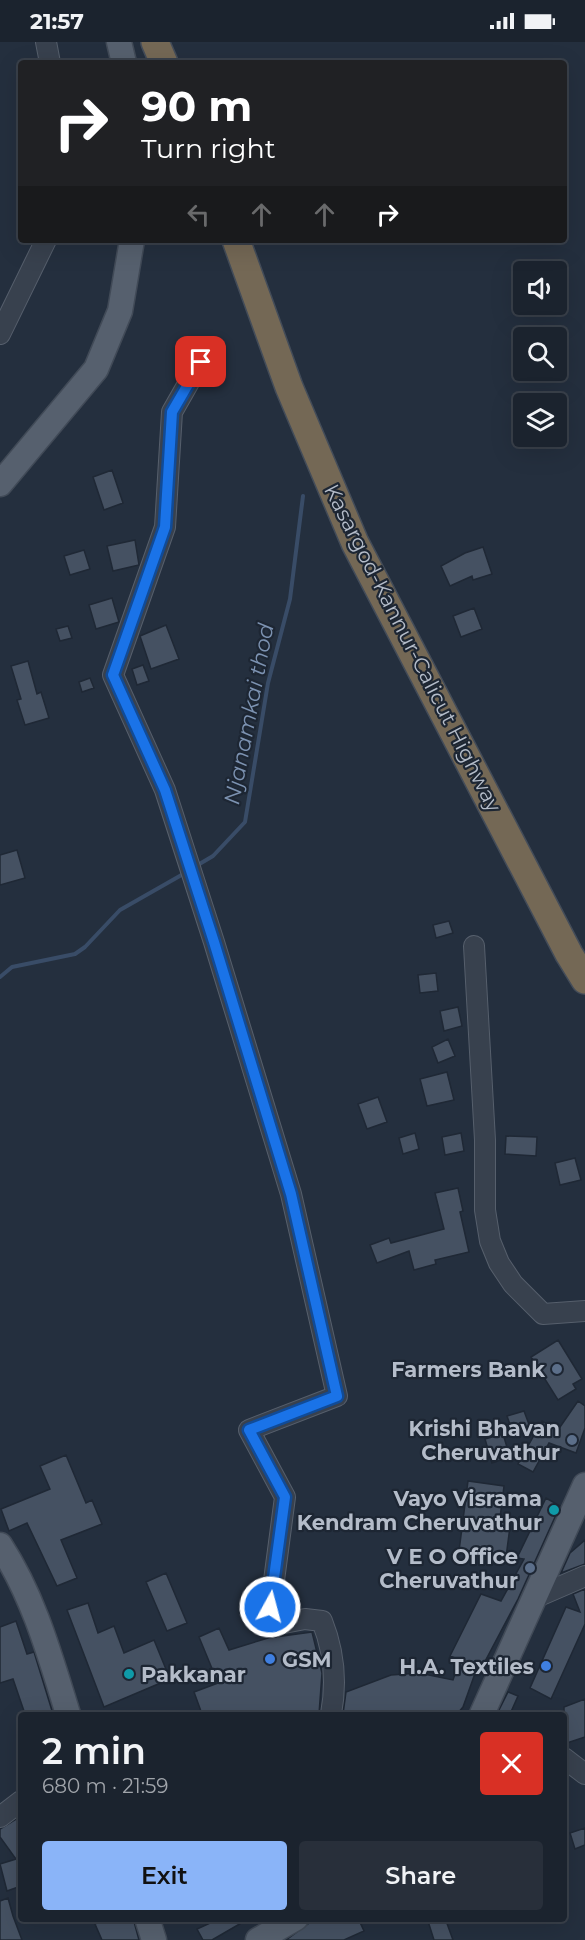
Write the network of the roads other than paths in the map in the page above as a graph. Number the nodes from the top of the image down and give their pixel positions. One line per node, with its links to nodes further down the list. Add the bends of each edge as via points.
1 (46, 42): 4 (street)
2 (119, 42): 5 (main road)
3 (155, 42): 6 (highway)
4 (49, 60)
5 (123, 60)
6 (163, 60)
7 (45, 243): 10 (street)
8 (131, 243): 12 (main road, via 120,311 96,369)
9 (237, 243): 14 (highway, Kasargod-Kannur-Calicut Highway, via 289,387 355,543)
10 (0, 334)
11 (201, 362): 21 (street, via 172,412 165,527 113,675 165,790 214,942 291,1194 337,1396 249,1430 285,1497 268,1626 305,1619 322,1621 329,1638 336,1688)
12 (0, 484)
13 (474, 946): 15 (street, via 485,1210 490,1241 513,1284 543,1314)
14 (585, 980)
15 (585, 1311)
16 (585, 1485): 19 (main road)
17 (0, 1545): 20 (main road, via 42,1630)
18 (585, 1576): 19 (street)
19 (532, 1599): 22 (main road)
20 (67, 1712)
21 (332, 1712)
22 (483, 1712)
23 (567, 1760): 24 (street)
24 (585, 1774)
25 (18, 1803): 26 (street)
26 (0, 1817)
27 (148, 1922): 29 (main road)
28 (289, 1922): 30 (main road)
29 (154, 1940)
30 (258, 1940)

